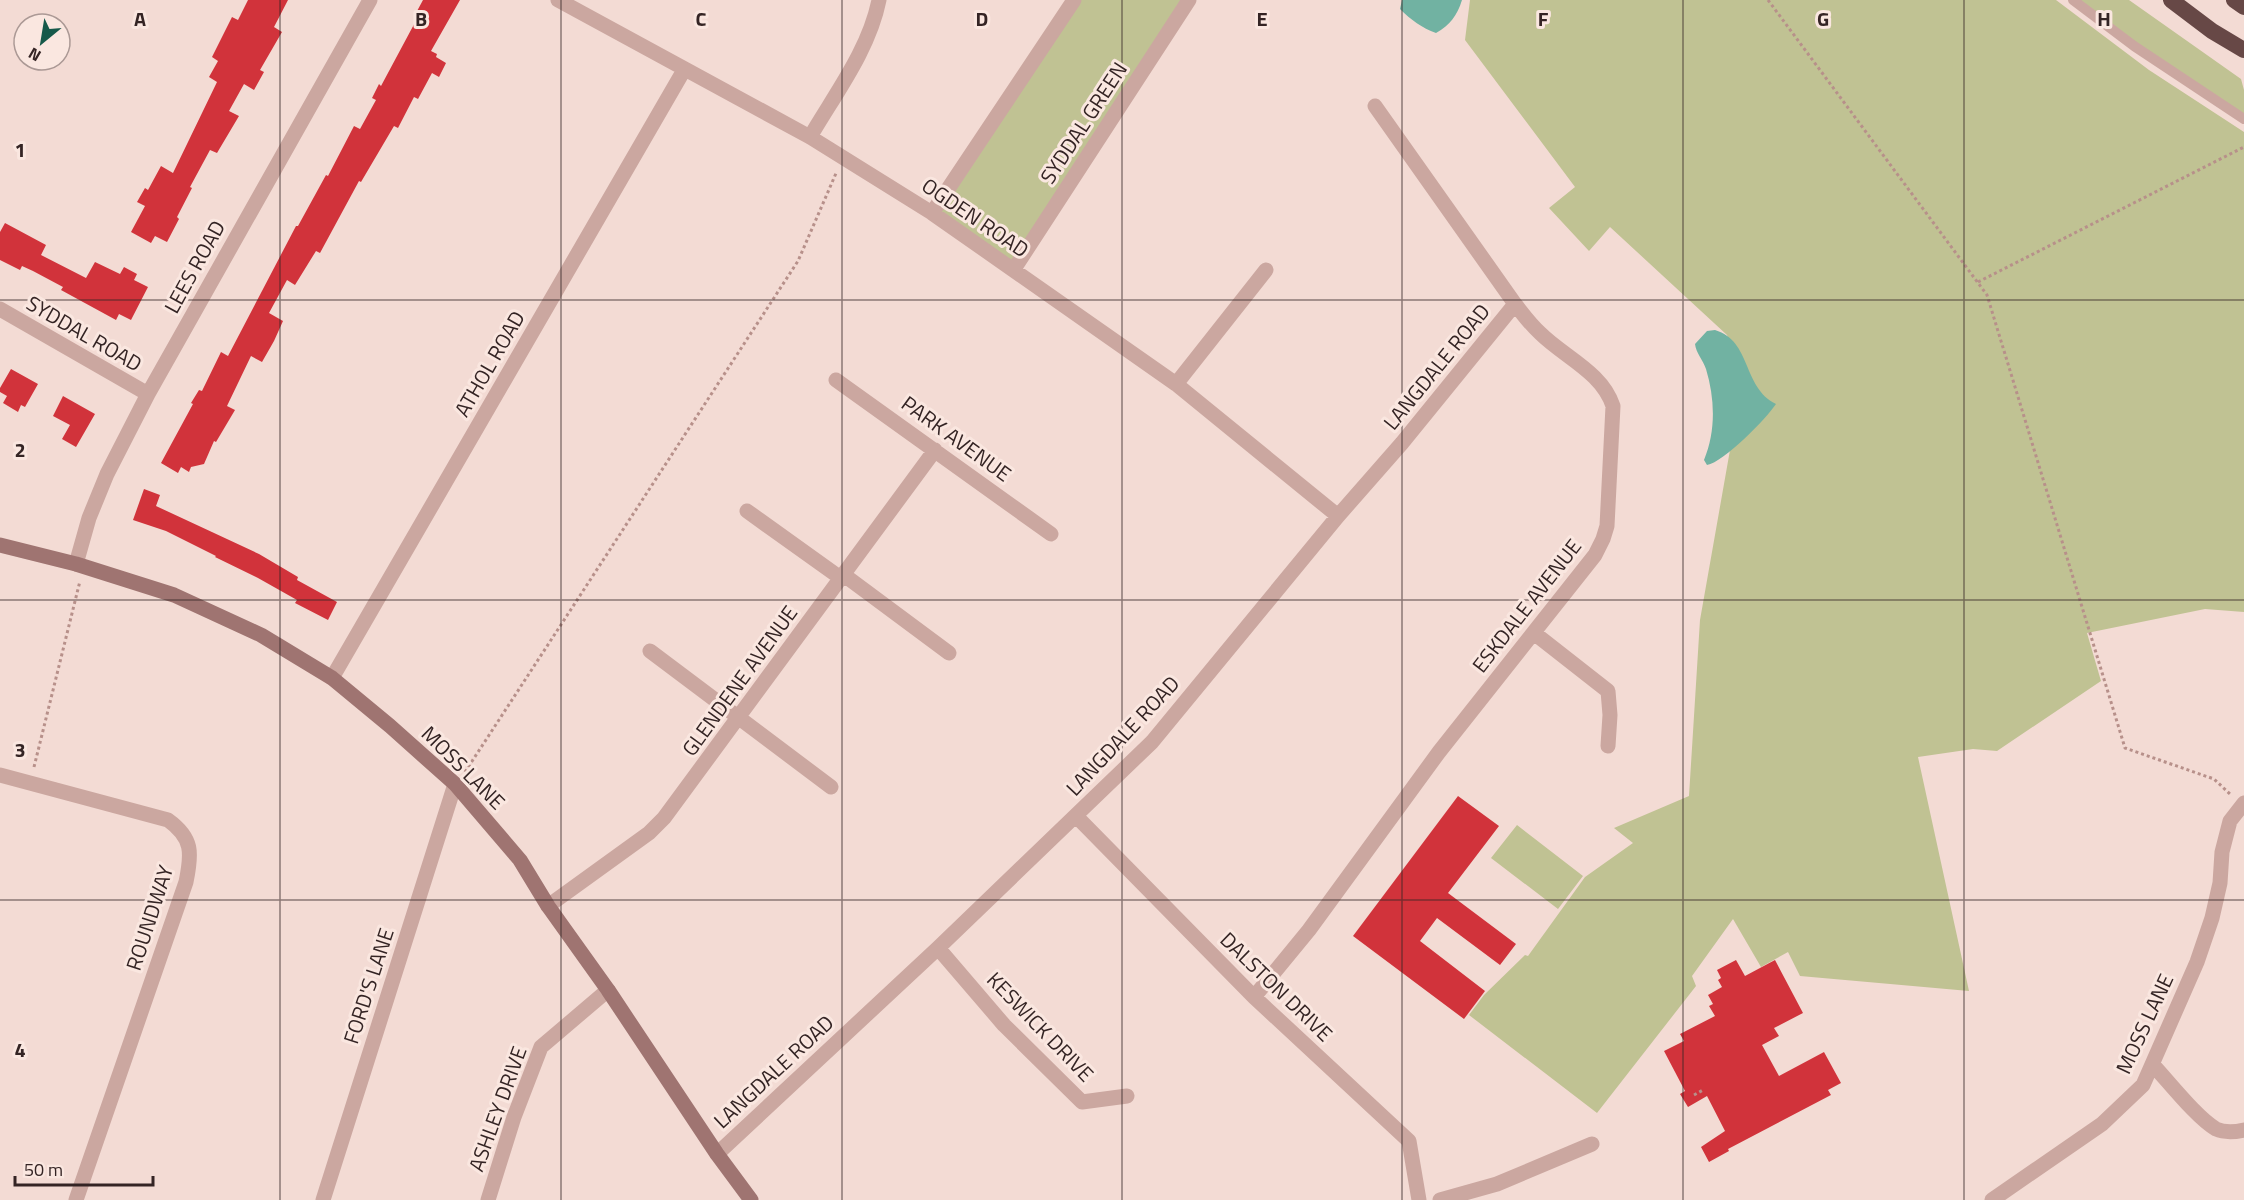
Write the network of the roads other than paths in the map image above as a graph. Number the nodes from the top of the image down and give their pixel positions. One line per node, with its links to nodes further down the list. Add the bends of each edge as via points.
1 (370, 0): 22 (street, LEES ROAD)
2 (558, 0): 11 (street, OGDEN ROAD)
3 (879, 0): 14 (street, via 867,40)
4 (1074, 0): 15 (street)
5 (1189, 0): 16 (street, SYDDAL GREEN)
6 (2073, 0): 13 (lane)
7 (2171, 0): 10 (highway)
8 (2234, 0): 9 (highway)
9 (2244, 7)
10 (2244, 50)
11 (684, 70): 14 (street, OGDEN ROAD); 33 (street, ATHOL ROAD)
12 (1375, 106): 18 (street, ESKDALE AVENUE)
13 (2244, 119)
14 (810, 137): 15 (street, OGDEN ROAD)
15 (932, 213): 16 (street, OGDEN ROAD)
16 (1014, 269): 21 (street, OGDEN ROAD)
17 (1266, 270): 21 (street)
18 (1515, 304): 25 (street, LANGDALE ROAD); 30 (street, ESKDALE AVENUE, via 1540,334 1605,389 1613,406 1607,526 1603,539 1595,555)
19 (0, 309): 22 (street, SYDDAL ROAD)
20 (836, 380): 23 (street, PARK AVENUE)
21 (1176, 384): 25 (street, OGDEN ROAD)
22 (148, 394): 28 (street, LEES ROAD, via 106,474 89,518)
23 (935, 450): 26 (street, PARK AVENUE); 29 (street, GLENDENE AVENUE)
24 (747, 511): 29 (street)
25 (1338, 516): 40 (street, LANGDALE ROAD, via 1152,742)
26 (1051, 534)
27 (0, 545): 28 (main road, MOSS LANE)
28 (79, 565): 33 (main road, MOSS LANE, via 174,595 261,635)
29 (843, 577): 32 (street); 34 (street, GLENDENE AVENUE)
30 (1534, 633): 35 (street, via 1608,691); 44 (street, ESKDALE AVENUE, via 1439,752 1310,930)
31 (650, 651): 34 (street)
32 (949, 654)
33 (332, 678): 37 (main road, MOSS LANE)
34 (738, 719): 38 (street); 41 (street, GLENDENE AVENUE, via 650,833)
35 (1608, 746)
36 (0, 775): 50 (street, ROUNDWAY, via 168,820 180,828 188,841 186,882)
37 (455, 785): 41 (main road, MOSS LANE, via 520,860); 51 (street, FORD'S LANE)
38 (831, 788)
39 (2243, 804): 45 (street, MOSS LANE, via 2230,821 2212,918 2197,962)
40 (1076, 816): 42 (street, LANGDALE ROAD); 44 (street, DALSTON DRIVE)
41 (548, 906): 43 (main road, MOSS LANE)
42 (938, 948): 46 (street, KESWICK DRIVE, via 1004,1025 1082,1102); 49 (street, LANGDALE ROAD)
43 (609, 990): 49 (main road, MOSS LANE); 52 (street, ASHLEY DRIVE, via 541,1047)
44 (1254, 997): 54 (street, DALSTON DRIVE, via 1409,1141)
45 (2153, 1065): 47 (street, via 2215,1128); 56 (street, MOSS LANE, via 2143,1085 2102,1124)
46 (1127, 1096)
47 (2244, 1130)
48 (1592, 1144): 55 (street, via 1497,1184)
49 (717, 1154): 53 (main road, MOSS LANE)
50 (76, 1200)
51 (322, 1200)
52 (488, 1200)
53 (751, 1200)
54 (1419, 1200)
55 (1440, 1200)
56 (1992, 1200)

